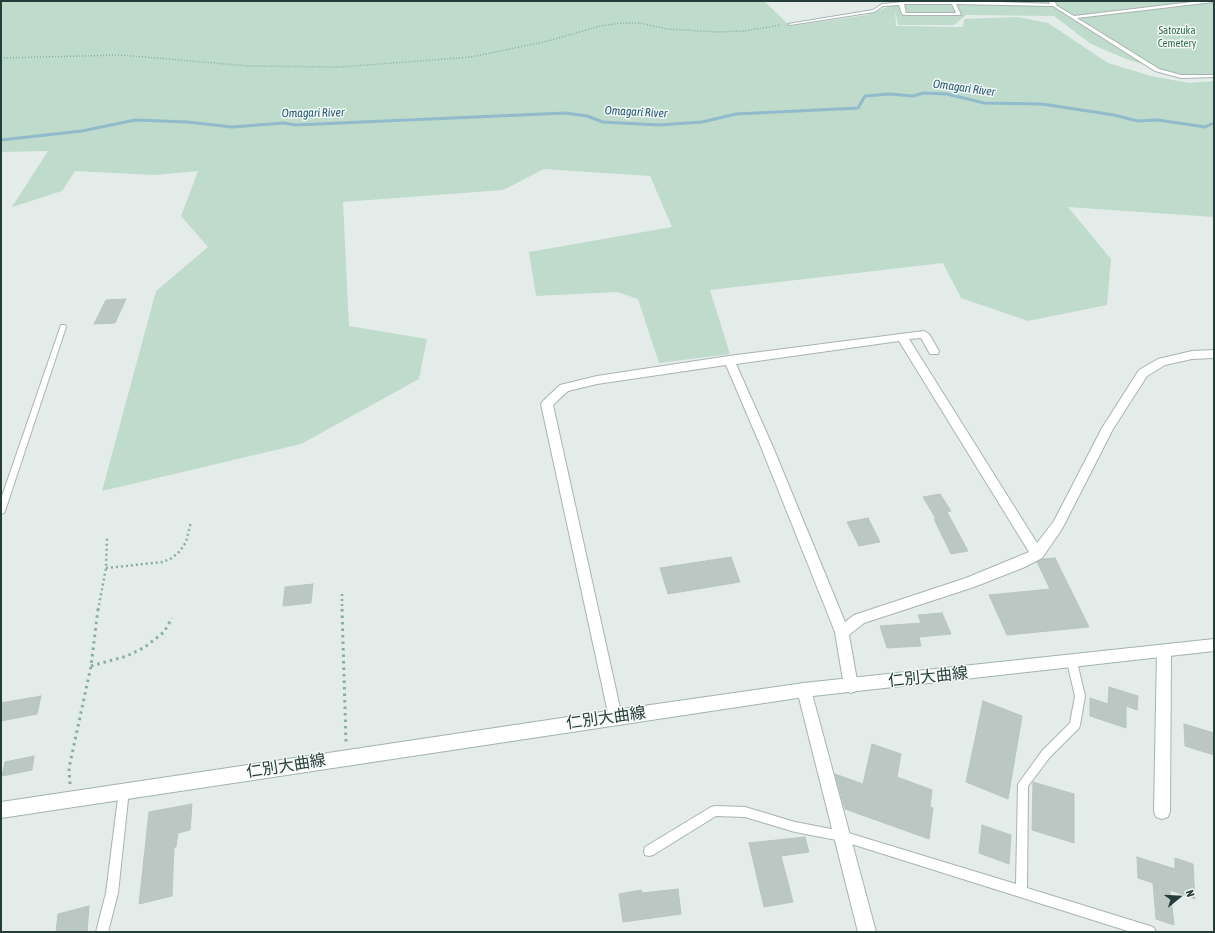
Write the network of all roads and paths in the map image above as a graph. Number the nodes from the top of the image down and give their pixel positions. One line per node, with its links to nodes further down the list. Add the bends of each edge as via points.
1 (1213, 1): 8 (lane)
2 (916, 2): 3 (lane); 5 (lane)
3 (952, 2): 4 (lane); 5 (lane, via 959,14 904,14)
4 (970, 2): 6 (lane)
5 (901, 3): 9 (lane, via 882,5 874,11)
6 (1026, 3): 7 (lane)
7 (1052, 3): 8 (lane)
8 (1073, 17): 11 (lane, via 1157,70 1181,78)
9 (790, 24): 10 (path, via 717,32 622,23 465,58 340,67 250,66 120,55)
10 (1, 58)
11 (1214, 76)
12 (63, 327): 17 (lane)
13 (902, 337): 14 (street, via 924,334); 16 (street); 20 (street)
14 (934, 351)
15 (1214, 354): 20 (street, via 1192,355 1162,362 1143,373 1108,428 1058,525)
16 (729, 360): 24 (street); 31 (street, via 597,380 564,388 547,404)
17 (1, 511)
18 (191, 522): 21 (path, via 186,542 172,558 163,562)
19 (107, 538): 21 (path)
20 (1037, 554): 24 (street, via 970,583 859,619)
21 (106, 568): 28 (path)
22 (342, 594): 32 (path)
23 (172, 618): 28 (path, via 164,632 145,647 127,656)
24 (842, 632): 29 (street)
25 (1214, 645): 26 (street, 仁別大曲線)
26 (1164, 651): 27 (street, 仁別大曲線); 36 (street)
27 (1072, 662): 29 (street, 仁別大曲線); 39 (lane, via 1080,696 1075,725 1046,754 1023,784)
28 (91, 666): 34 (path, via 69,768)
29 (851, 686): 30 (street, 仁別大曲線)
30 (804, 690): 31 (street, 仁別大曲線); 37 (street)
31 (615, 717): 32 (street, 仁別大曲線)
32 (347, 757): 33 (street, 仁別大曲線)
33 (124, 790): 34 (street, 仁別大曲線); 40 (lane, via 112,893)
34 (71, 798): 35 (street, 仁別大曲線)
35 (1, 810)
36 (1162, 811)
37 (842, 836): 38 (lane, via 796,827 745,812 715,811); 39 (lane); 41 (street)
38 (649, 851)
39 (1021, 892): 42 (lane)
40 (102, 932)
41 (867, 932)
42 (1150, 932)

